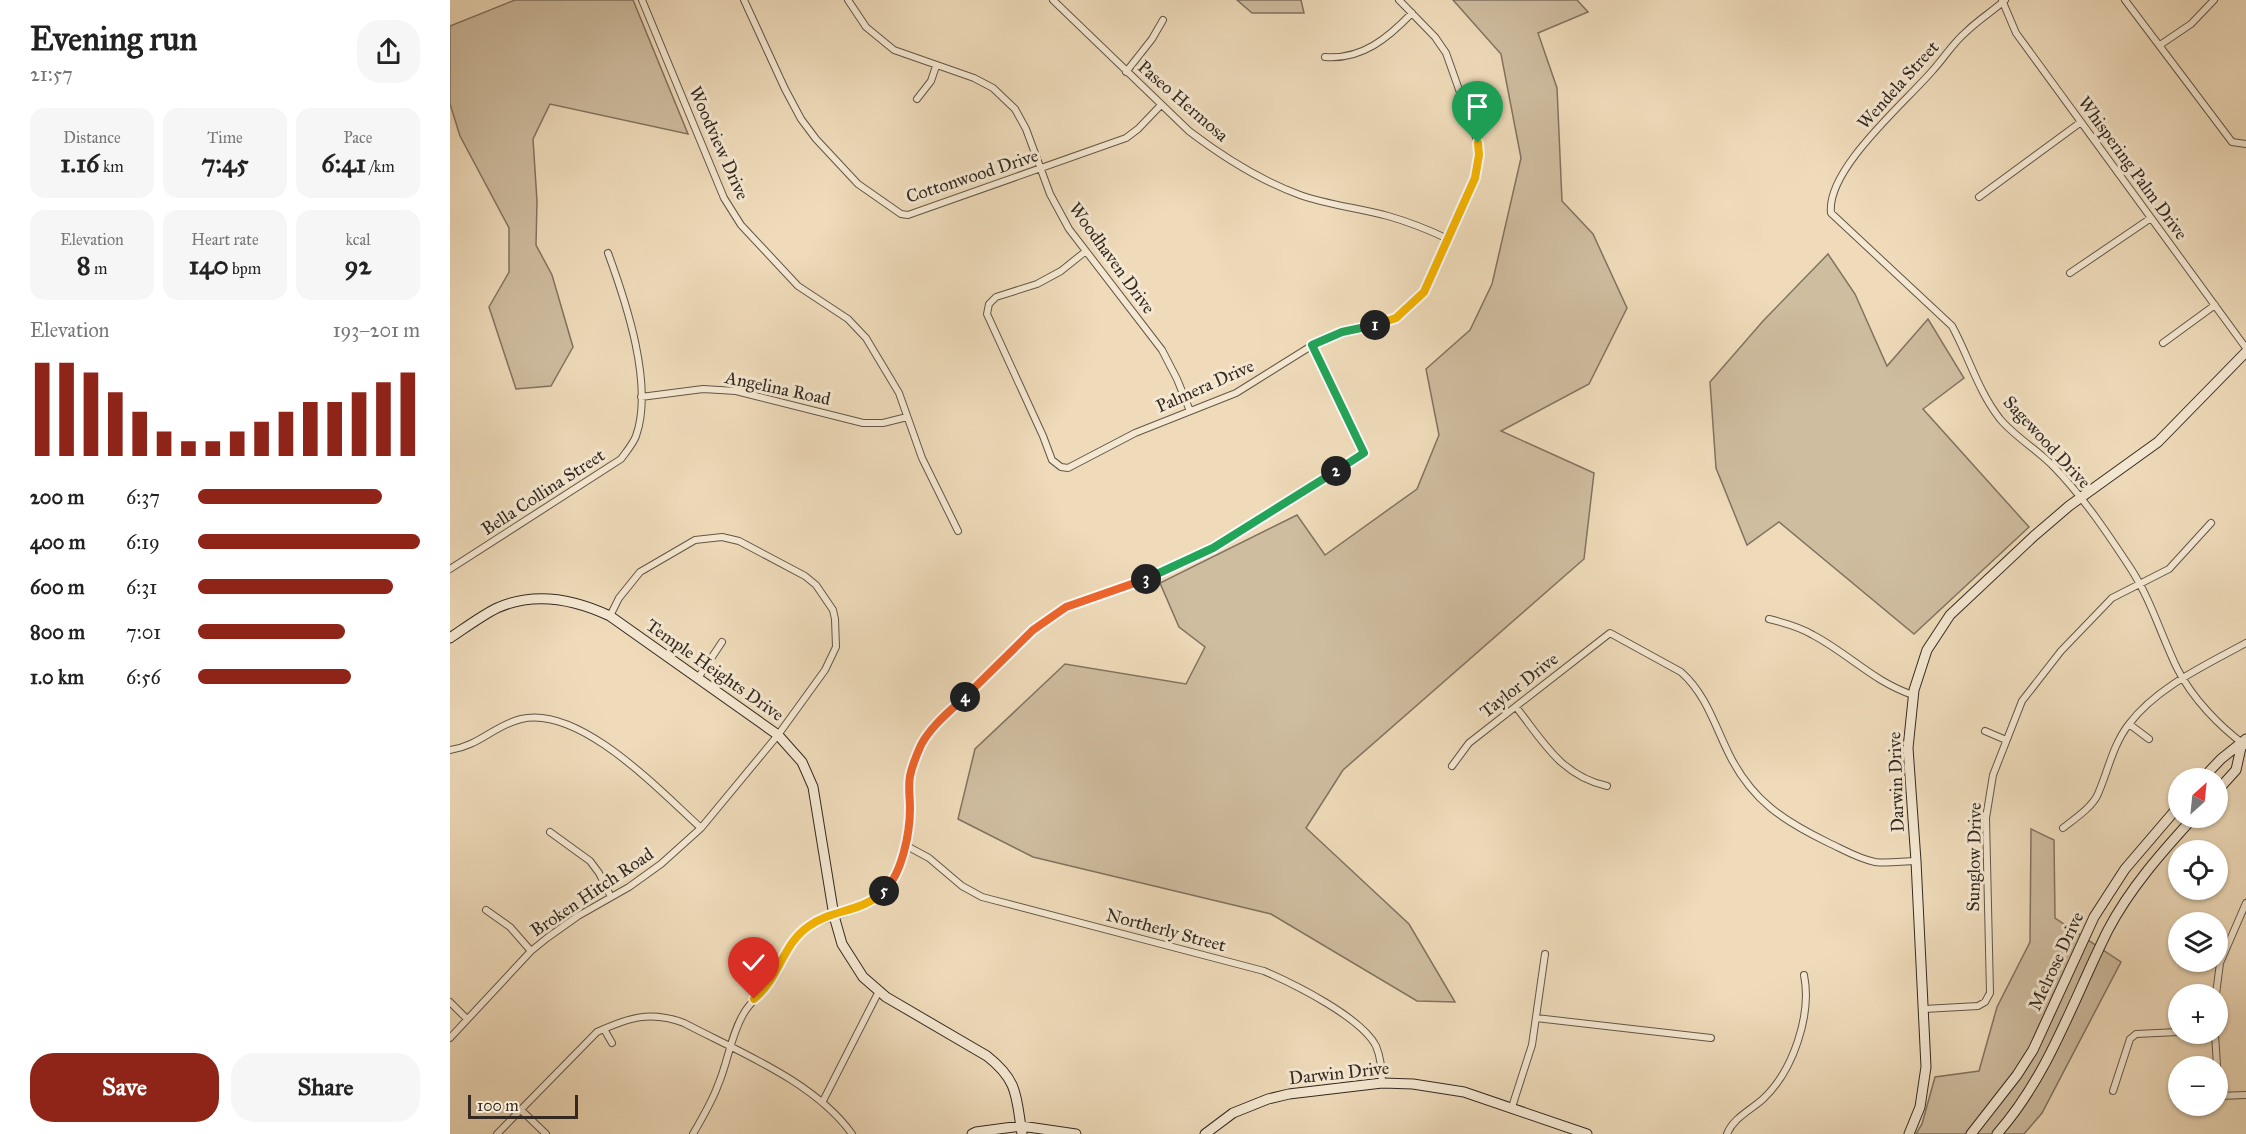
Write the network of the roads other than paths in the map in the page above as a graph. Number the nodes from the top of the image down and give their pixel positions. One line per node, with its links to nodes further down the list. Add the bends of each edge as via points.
1 (642, 0): 33 (street, Woodview Drive, via 724,198 741,225 798,286 848,319 866,338 898,393)
2 (744, 0): 19 (street, Cottonwood Drive, via 801,119 858,184 901,214 909,215)
3 (848, 0): 13 (street, Woodhaven Drive, via 876,38 894,50)
4 (1054, 0): 14 (street, Paseo Hermosa)
5 (1399, 0): 9 (street, Palmera Drive)
6 (2125, 0): 11 (street)
7 (2214, 0): 11 (street, via 2191,24)
8 (2003, 1): 17 (street, Whispering Palm Drive, via 2016,33); 21 (street, Wendela Street, via 1966,32 1891,114 1853,159)
9 (1412, 13): 12 (street, via 1378,45 1341,58); 23 (street, Palmera Drive, via 1446,53 1478,143 1475,178)
10 (1163, 20): 14 (street)
11 (2160, 45): 18 (street, via 2232,142)
12 (1325, 57)
13 (936, 66): 15 (street, via 931,81); 19 (street, Woodhaven Drive, via 993,88 1015,109)
14 (1125, 72): 16 (street, Paseo Hermosa)
15 (917, 99)
16 (1161, 105): 19 (street, Cottonwood Drive, via 1126,138); 23 (street, Paseo Hermosa, via 1213,149 1250,172 1300,195 1387,216)
17 (2081, 122): 20 (street); 22 (street, Whispering Palm Drive)
18 (2246, 144)
19 (1040, 170): 24 (street, Woodhaven Drive, via 1069,229)
20 (1979, 197)
21 (1830, 203): 34 (street, Sagewood Drive, via 1831,213 1952,326 1981,391 2001,420 2054,468)
22 (2151, 218): 26 (street); 27 (street, Whispering Palm Drive)
23 (1448, 239): 29 (street, Palmera Drive, via 1424,292 1396,318 1342,332)
24 (1086, 251): 32 (street, Woodhaven Drive, via 1162,350); 32 (street, Palmera Drive, via 1037,284 996,297 987,314 1052,460 1068,468 1135,433)
25 (608, 253): 31 (street, Bella Collina Street, via 642,372)
26 (2070, 273)
27 (2215, 305): 28 (street); 30 (street, Whispering Palm Drive)
28 (2163, 343)
29 (1312, 345): 32 (street, Palmera Drive, via 1236,393); 64 (street, via 1364,453 1213,548 1153,577 1066,607 1033,630 921,744 911,774)
30 (2246, 350): 34 (street, Darwin Drive, via 2158,442)
31 (641, 397): 33 (street, Angelina Road, via 703,389 736,391 863,423); 37 (street, Bella Collina Street, via 640,423 621,459)
32 (1190, 411)
33 (907, 417): 36 (street, Woodview Drive, via 922,458)
34 (2080, 498): 38 (street, Sagewood Drive); 46 (street, Darwin Drive, via 1950,615 1927,650)
35 (2211, 523): 38 (street, Sunglow Drive, via 2169,569)
36 (958, 531)
37 (450, 569)
38 (2139, 583): 45 (street, Sagewood Drive); 52 (street, Sunglow Drive, via 2112,598 2061,651 2022,701)
39 (610, 616): 41 (street, Temple Heights Drive, via 589,606 538,597 498,608); 44 (street, Temple Heights Drive); 50 (street, Broken Hitch Road, via 640,572 694,540 722,537 739,541 805,576 823,593 833,610 836,647 825,670)
40 (1769, 619): 46 (street, via 1815,636 1881,682)
41 (450, 638)
42 (722, 642): 44 (street)
43 (2246, 643): 45 (street)
44 (698, 678): 50 (street, Temple Heights Drive)
45 (2184, 679): 48 (street, via 2150,702); 53 (street, Sagewood Drive, via 2214,717)
46 (1913, 695): 65 (street, Darwin Drive, via 1908,748)
47 (1516, 707): 55 (street, Taylor Drive, via 1469,743); 58 (street, via 1571,772); 65 (street, Taylor Drive, via 1610,633 1690,680 1700,692 1742,777 1781,817 1859,858 1877,862)
48 (2129, 724): 51 (street); 61 (street, via 2115,746 2096,798)
49 (1985, 731): 52 (street)
50 (778, 735): 60 (street, Broken Hitch Road); 69 (street, Temple Heights Drive, via 802,762 813,787)
51 (2149, 739)
52 (2006, 740): 76 (street, Sunglow Drive, via 1993,775 1986,818 1990,993 1978,1006)
53 (2245, 743): 56 (street); 57 (street, via 2236,770)
54 (450, 750): 60 (street, via 473,744 519,719 557,719 622,757)
55 (1452, 766)
56 (2212, 768)
57 (2228, 779)
58 (1607, 786)
59 (2168, 819): 103 (street, Melrose Drive, via 2125,869 2094,917 2033,1050)
60 (701, 828): 66 (street, Broken Hitch Road, via 661,864)
61 (2063, 828)
62 (2185, 828): 104 (street, Melrose Drive, via 2139,882 2109,928 2048,1060)
63 (550, 832): 66 (street, via 590,861)
64 (905, 845): 69 (street, via 891,884 864,906); 85 (street, Northerly Street, via 982,897 1264,971 1290,982 1337,1010 1369,1036 1382,1065)
65 (1916, 861): 76 (street, Darwin Drive)
66 (611, 897): 71 (street, Broken Hitch Road)
67 (2246, 903): 70 (street)
68 (486, 910): 71 (street, via 510,927)
69 (834, 916): 74 (street, Temple Heights Drive, via 842,944 862,977); 84 (street, via 810,924 793,939 772,980 745,1012)
70 (2228, 944)
71 (531, 951): 78 (street, Broken Hitch Road)
72 (1545, 954): 77 (street)
73 (1804, 975): 101 (street, via 1808,992 1790,1064 1770,1092 1736,1120)
74 (879, 991): 89 (street); 92 (street, Temple Heights Drive, via 1000,1066 1019,1102)
75 (450, 1002): 78 (street)
76 (1924, 1009): 102 (street, Darwin Drive, via 1925,1085)
77 (1536, 1018): 82 (street); 90 (street, via 1532,1045)
78 (467, 1019): 81 (street, Broken Hitch Road)
79 (604, 1029): 83 (street); 84 (street, via 639,1016 671,1018); 91 (street)
80 (2168, 1032): 86 (street, via 2136,1034 2130,1039)
81 (450, 1038)
82 (1711, 1038)
83 (612, 1043)
84 (731, 1048): 89 (street, via 793,1080); 95 (street, via 718,1086)
85 (1382, 1083): 90 (street, Darwin Drive, via 1464,1092); 99 (street, Darwin Drive, via 1268,1099 1233,1113)
86 (2113, 1090)
87 (2246, 1095): 88 (street)
88 (2228, 1096)
89 (823, 1101): 96 (street)
90 (1512, 1107): 100 (street, Darwin Drive)
91 (521, 1110): 93 (street); 94 (street)
92 (1022, 1130): 97 (street); 98 (street)
93 (497, 1134)
94 (546, 1134)
95 (693, 1134)
96 (852, 1134)
97 (972, 1134)
98 (1076, 1134)
99 (1205, 1134)
100 (1587, 1134)
101 (1727, 1134)
102 (1909, 1134)
103 (1971, 1134)
104 (1997, 1134)

